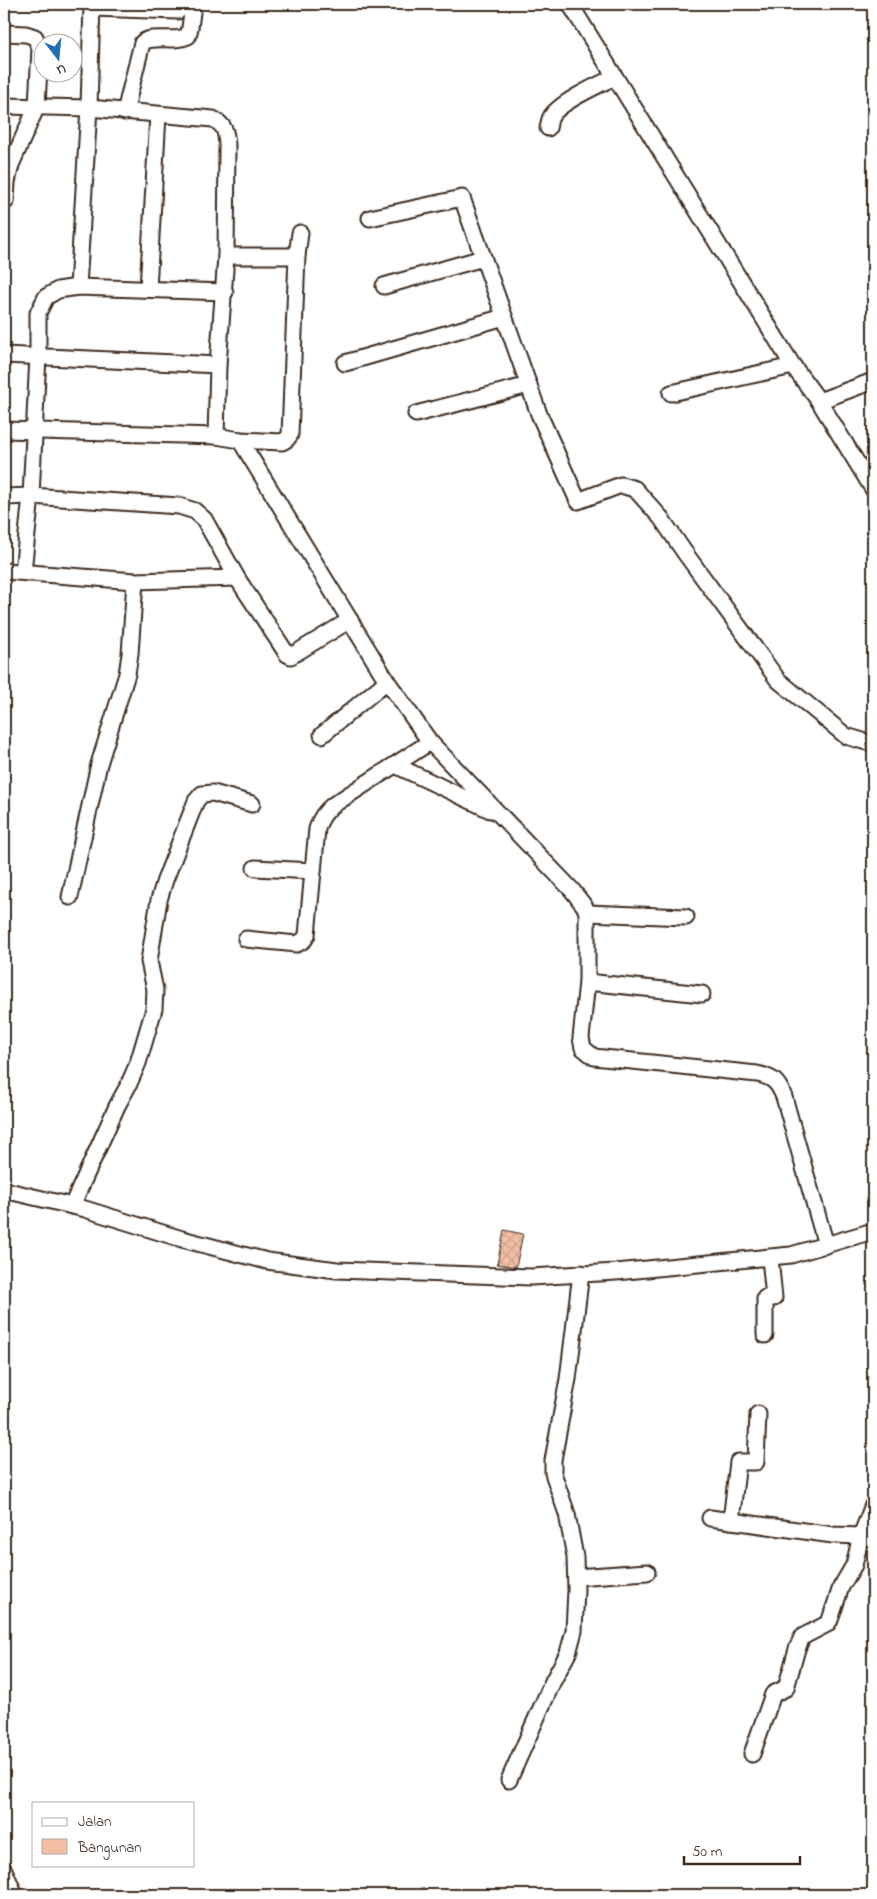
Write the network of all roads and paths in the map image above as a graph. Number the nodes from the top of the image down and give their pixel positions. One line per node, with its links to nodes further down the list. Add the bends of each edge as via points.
1 (193, 4): 7 (street, via 188,36 181,40 150,39 142,43)
2 (570, 4): 6 (street)
3 (92, 6): 4 (street); 10 (street)
4 (178, 11)
5 (4, 34): 9 (street, via 35,37 40,48)
6 (615, 78): 12 (street, via 561,106 551,116); 28 (street)
7 (128, 101): 10 (street); 11 (street)
8 (4, 106): 9 (street)
9 (37, 106): 10 (street); 13 (street, via 11,165)
10 (89, 108): 20 (street)
11 (158, 115): 16 (street, via 213,119 226,131); 21 (street)
12 (548, 128)
13 (6, 201)
14 (370, 218): 18 (street, via 462,198)
15 (300, 233): 17 (street)
16 (226, 256): 17 (street); 22 (street)
17 (297, 256): 37 (street, via 290,435 282,442)
18 (483, 258): 19 (street); 23 (street)
19 (384, 286)
20 (78, 287): 21 (street); 25 (street, via 58,290 46,296 38,313)
21 (148, 289): 22 (street)
22 (225, 292): 27 (street)
23 (504, 317): 26 (street); 30 (street)
24 (4, 355): 25 (street)
25 (38, 356): 27 (street); 35 (street)
26 (345, 363)
27 (218, 364): 36 (street)
28 (793, 366): 31 (street); 32 (street)
29 (873, 382): 32 (street)
30 (529, 385): 33 (street); 49 (street, via 578,501 621,485 635,489 661,518 778,680 846,736)
31 (671, 392)
32 (818, 401): 38 (street)
33 (416, 414)
34 (4, 430): 35 (street)
35 (33, 431): 36 (street); 39 (street)
36 (216, 436): 37 (street)
37 (240, 440): 45 (street)
38 (873, 489)
39 (31, 496): 40 (street); 42 (street); 43 (street, via 179,506 196,511 204,519)
40 (4, 497)
41 (4, 571): 42 (street)
42 (23, 572): 44 (street)
43 (237, 578): 44 (street); 45 (street, via 291,656)
44 (135, 581): 55 (street, via 127,674 99,764)
45 (350, 620): 46 (street)
46 (388, 681): 47 (street); 48 (street)
47 (322, 734)
48 (430, 742): 50 (street); 52 (street)
49 (873, 744)
50 (394, 765): 52 (street); 54 (street, via 326,810 317,829)
51 (252, 804): 62 (street, via 213,793 202,794 196,802 159,900 149,961 155,990 154,1009 138,1062)
52 (498, 813): 56 (street, via 572,890)
53 (255, 868): 54 (street)
54 (313, 871): 58 (street, via 304,940 297,944)
55 (70, 897)
56 (587, 913): 57 (street); 59 (street)
57 (686, 917)
58 (246, 939)
59 (587, 982): 60 (street); 64 (street, via 581,1038 583,1048 594,1057 757,1074 776,1081 784,1097)
60 (702, 994)
61 (4, 1190): 62 (street)
62 (72, 1206): 66 (street, via 266,1261 337,1270 531,1277)
63 (873, 1231): 64 (street)
64 (826, 1245): 65 (street)
65 (770, 1258): 66 (street); 67 (street, via 774,1298 765,1298)
66 (581, 1273): 74 (street, via 568,1379 553,1460 567,1514)
67 (765, 1335)
68 (758, 1414): 71 (street, via 756,1462 738,1462)
69 (872, 1511): 72 (street)
70 (710, 1518): 71 (street)
71 (731, 1521): 72 (street, via 833,1536)
72 (861, 1536): 75 (street, via 854,1566 841,1586 830,1620 802,1637 786,1688 773,1694)
73 (646, 1572): 74 (street)
74 (576, 1577): 76 (street, via 574,1631 568,1653)
75 (752, 1754)
76 (509, 1780)
77 (4, 1870): 78 (street)
78 (15, 1895)

